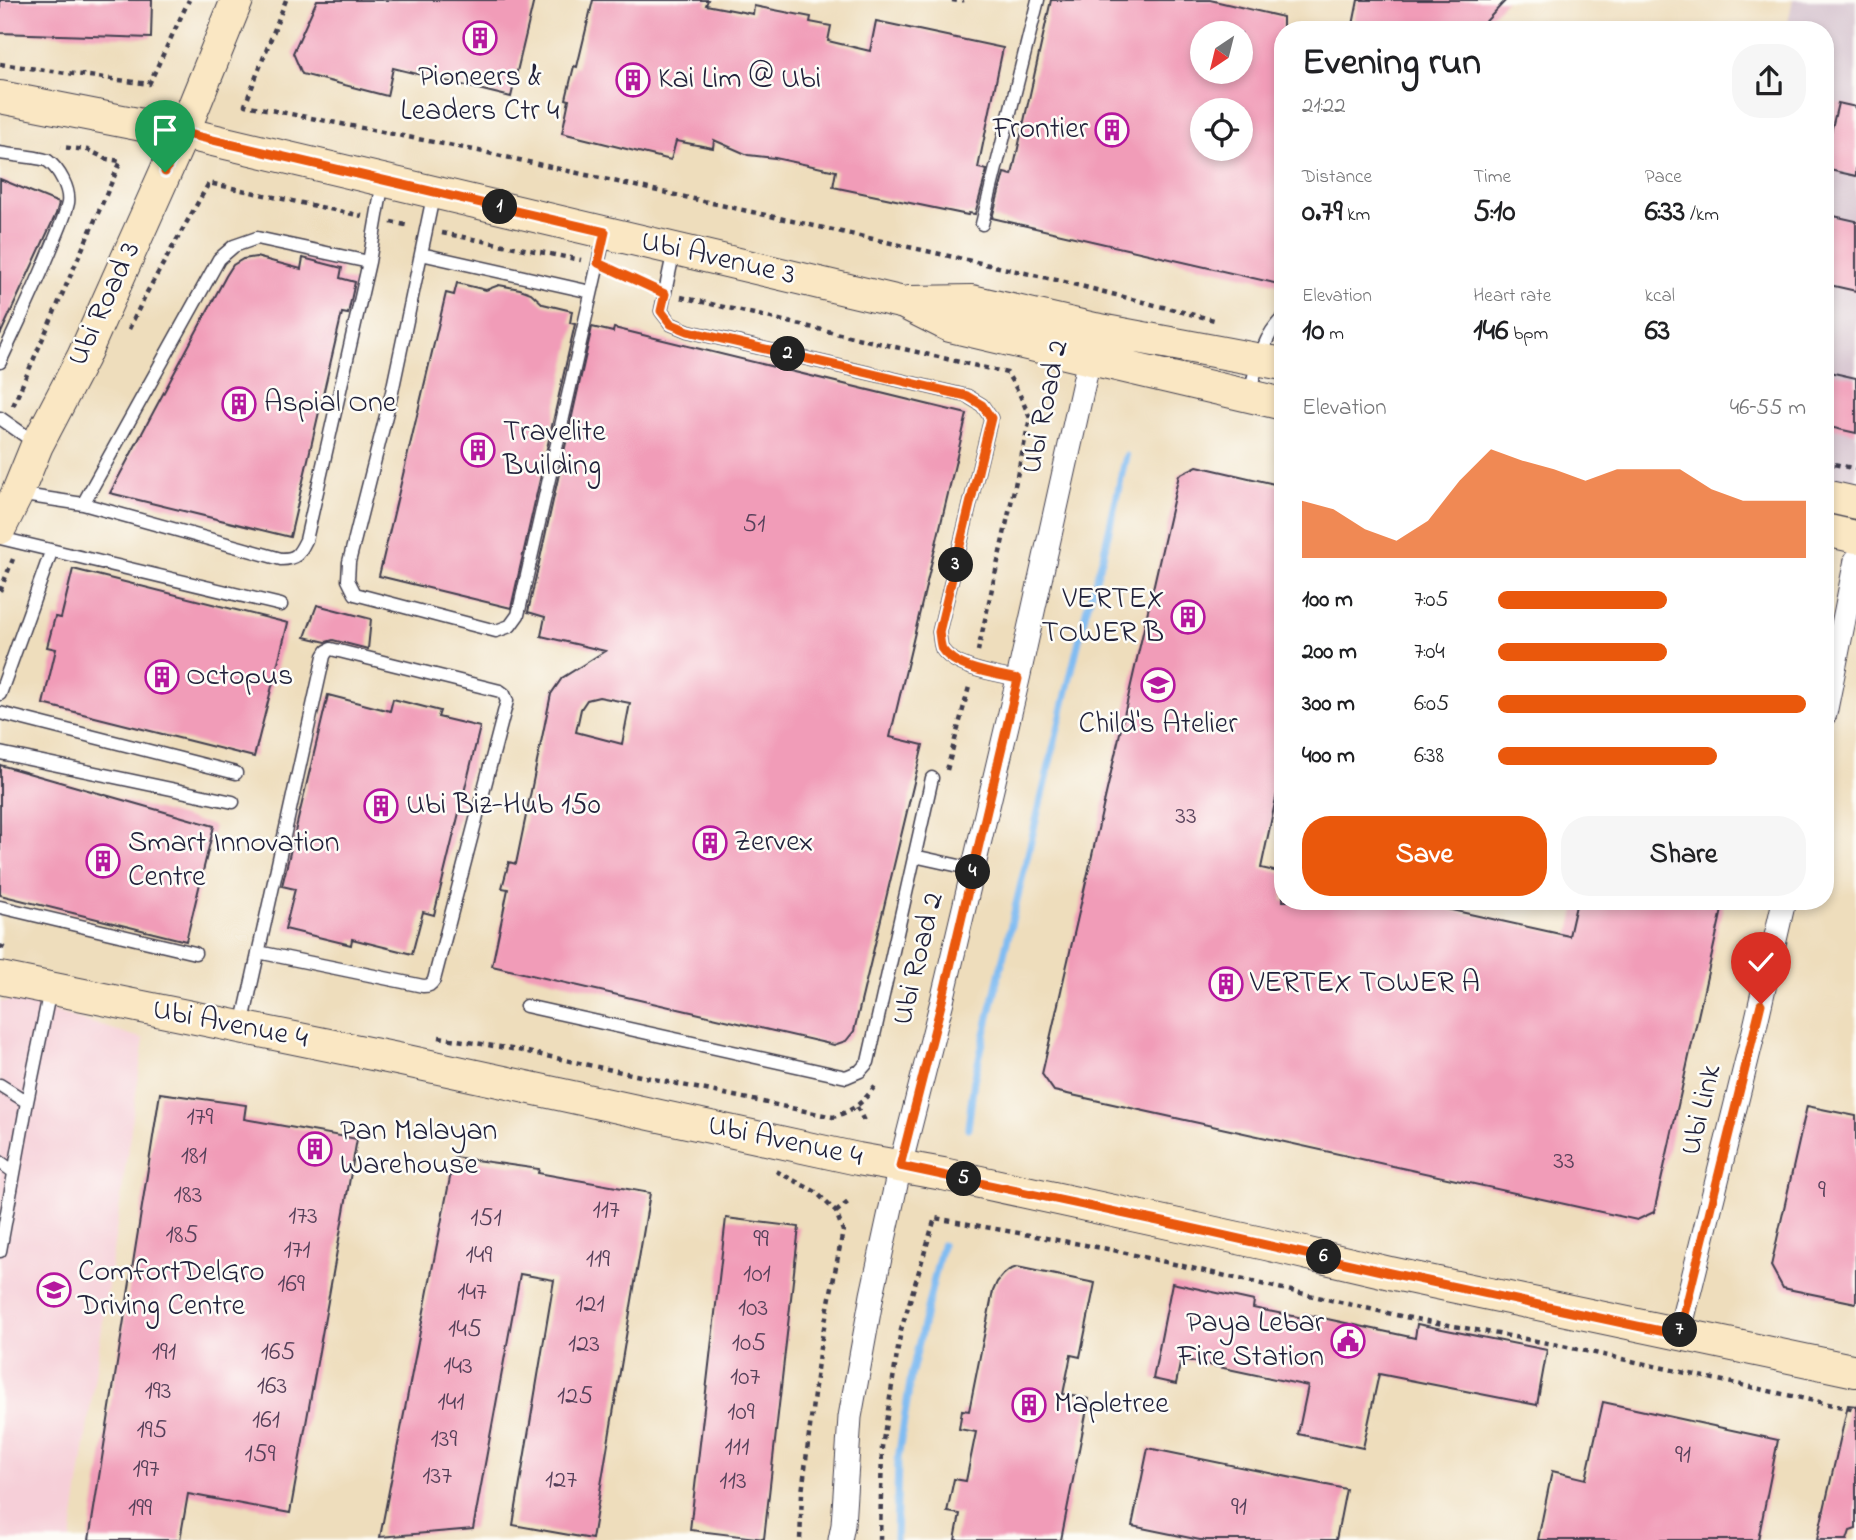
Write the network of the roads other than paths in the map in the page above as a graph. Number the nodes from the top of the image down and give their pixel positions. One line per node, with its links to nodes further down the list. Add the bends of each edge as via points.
1 (237, 0): 4 (street, Ubi Road 3)
2 (1038, 0): 8 (lane)
3 (0, 97): 4 (street, Ubi Avenue 3)
4 (183, 133): 6 (street, Ubi Avenue 3); 23 (street, Ubi Road 3, via 83,357)
5 (0, 153): 19 (lane, via 46,159 58,171 68,195 41,274)
6 (383, 181): 7 (street, Ubi Avenue 3); 12 (lane)
7 (434, 192): 9 (street, Ubi Avenue 3); 11 (lane)
8 (982, 224)
9 (605, 232): 10 (street, Ubi Avenue 3); 13 (lane)
10 (674, 249): 14 (street, Ubi Avenue 3); 36 (lane, via 661,311 671,324 967,396 982,405 991,418 939,632 941,647 951,658 974,669)
11 (421, 254): 13 (lane); 13 (lane, via 348,580 355,594 496,631 518,615)
12 (369, 262): 27 (lane, via 257,238 234,246 219,259); 27 (lane, via 306,540 299,553 281,559)
13 (591, 292)
14 (904, 303): 15 (street, Ubi Avenue 3, via 972,301); 17 (street, Ubi Avenue 3, via 950,326)
15 (1095, 329): 17 (street, Ubi Road 2); 18 (street, Ubi Avenue 3)
16 (1274, 330): 18 (lane)
17 (1089, 359): 20 (street, Ubi Avenue 3); 36 (street, Ubi Road 2)
18 (1271, 361): 20 (lane)
19 (0, 362)
20 (1249, 395): 21 (street, Ubi Avenue 3)
21 (1274, 402)
22 (3, 420): 23 (lane)
23 (37, 444): 24 (street, Ubi Road 3)
24 (17, 494): 27 (lane); 28 (street, Ubi Road 3)
25 (1834, 497): 26 (street)
26 (1856, 503)
27 (83, 504)
28 (0, 528)
29 (1834, 532): 30 (street)
30 (1856, 537)
31 (0, 538): 32 (lane)
32 (51, 552): 34 (lane); 37 (lane)
33 (1856, 560): 35 (street)
34 (281, 605)
35 (1834, 669)
36 (1018, 679): 44 (street, Ubi Road 2)
37 (0, 694)
38 (0, 713): 40 (lane)
39 (0, 753): 42 (lane)
40 (236, 773)
41 (932, 778): 43 (lane)
42 (233, 802)
43 (914, 856): 44 (lane); 51 (lane, via 868,1062 846,1077)
44 (973, 869): 56 (street, Ubi Road 2)
45 (0, 907): 48 (lane)
46 (1782, 910): 59 (street, Ubi Link)
47 (258, 952): 47 (lane, via 423,986 432,984 507,701 504,694 327,651); 52 (lane)
48 (195, 953)
49 (0, 978): 50 (street, Ubi Avenue 4)
50 (50, 989): 52 (street, Ubi Avenue 4); 54 (lane)
51 (526, 1006)
52 (242, 1026): 56 (street, Ubi Avenue 4)
53 (0, 1086): 54 (lane)
54 (27, 1102): 57 (lane)
55 (0, 1162): 57 (lane)
56 (900, 1166): 59 (street, Ubi Avenue 4); 61 (street, Ubi Road 2, via 850,1417)
57 (14, 1172): 58 (lane)
58 (0, 1251)
59 (1679, 1335): 60 (street, Ubi Avenue 4)
60 (1856, 1371)
61 (843, 1535)

